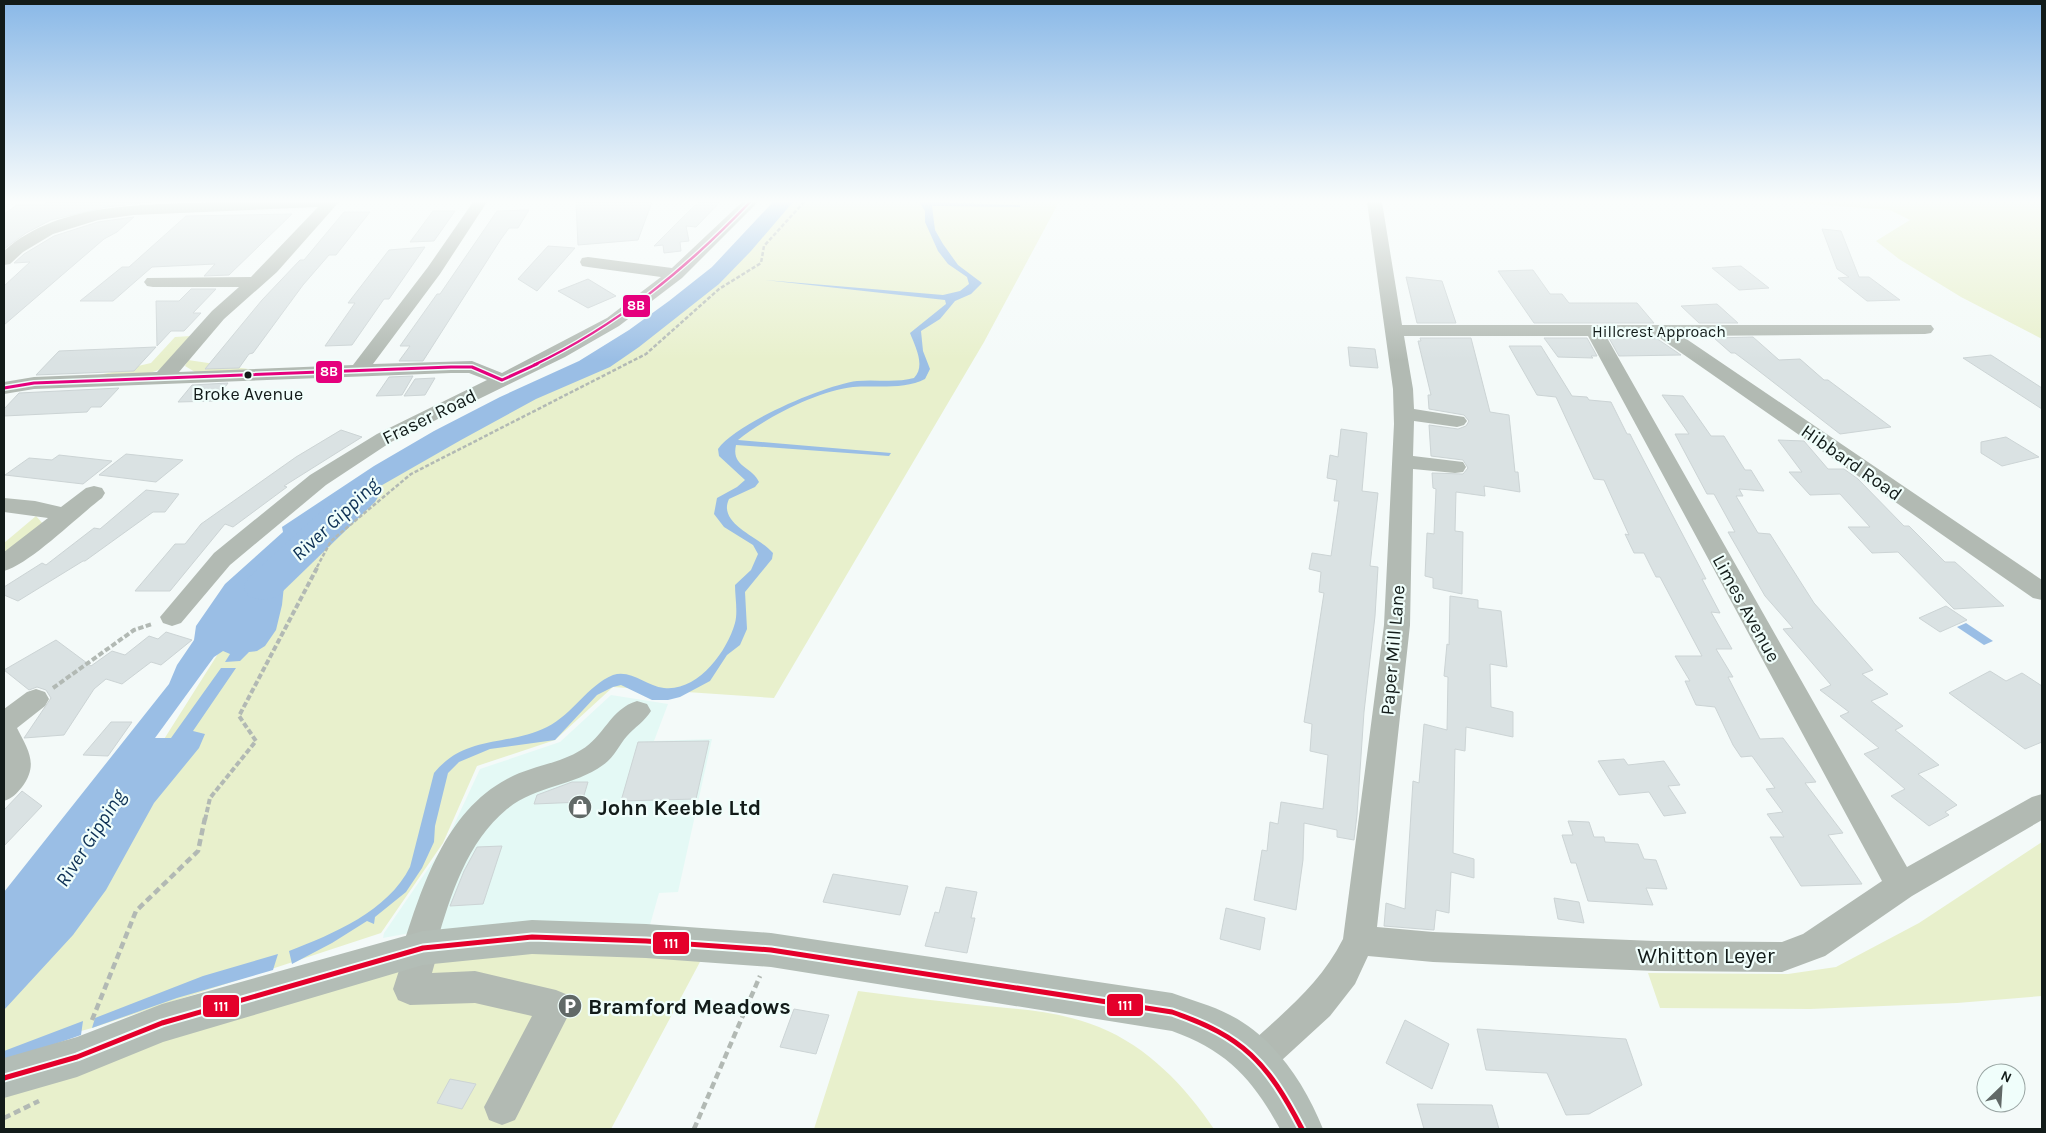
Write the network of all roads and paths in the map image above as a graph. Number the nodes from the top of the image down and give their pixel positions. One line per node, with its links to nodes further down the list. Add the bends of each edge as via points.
1 (281, 255): 9 (street)
2 (444, 255): 14 (street)
3 (696, 255): 7 (street, Fraser Road)
4 (762, 255): 38 (path, via 761,263 718,289 646,354 411,474 331,542 239,716 256,741 210,798 198,852 136,911)
5 (1382, 255): 11 (street, Paper Mill Lane)
6 (588, 262): 7 (street)
7 (676, 274): 16 (street, Fraser Road, via 628,312 596,332)
8 (153, 282): 9 (street)
9 (256, 282): 15 (street, via 218,315)
10 (1925, 329): 13 (street, Hillcrest Approach)
11 (1394, 330): 12 (street, Hillcrest Approach); 18 (street, Paper Mill Lane)
12 (1594, 331): 13 (street, Hillcrest Approach); 34 (street, Limes Avenue)
13 (1662, 331): 26 (street, Hibbard Road)
14 (358, 371): 15 (street); 16 (street, via 472,367)
15 (163, 378): 17 (street, via 34,382)
16 (502, 380): 27 (street, Fraser Road, via 384,438 324,475 227,554)
17 (4, 388)
18 (1404, 414): 19 (street); 20 (street, Paper Mill Lane)
19 (1457, 421)
20 (1403, 461): 21 (street); 35 (street, Paper Mill Lane, via 1397,624)
21 (1455, 467)
22 (94, 493): 24 (street)
23 (4, 505): 24 (street)
24 (65, 515): 25 (street)
25 (4, 564)
26 (2042, 592)
27 (172, 617): 28 (path, via 134,630)
28 (36, 699): 30 (street)
29 (637, 711): 36 (street, via 592,758 514,788 480,817 447,868)
30 (4, 722)
31 (4, 728): 32 (street, via 17,758 18,772)
32 (4, 790)
33 (2042, 806): 34 (street, Whitton Leyer)
34 (1901, 886): 35 (street, Whitton Leyer, via 1814,945 1782,957 1656,956 1433,947)
35 (1359, 940): 39 (street, Paper Mill Lane, via 1343,974 1318,1004)
36 (420, 948): 37 (main road, via 532,937); 38 (main road, via 162,1024); 42 (street, via 410,989 475,987 556,1006)
37 (771, 950): 39 (main road, via 1172,1012 1221,1031); 44 (path)
38 (77, 1056): 40 (main road)
39 (1258, 1060): 45 (main road, via 1284,1093)
40 (4, 1078)
41 (44, 1099): 43 (path)
42 (502, 1107)
43 (4, 1118)
44 (694, 1129)
45 (1302, 1129)

